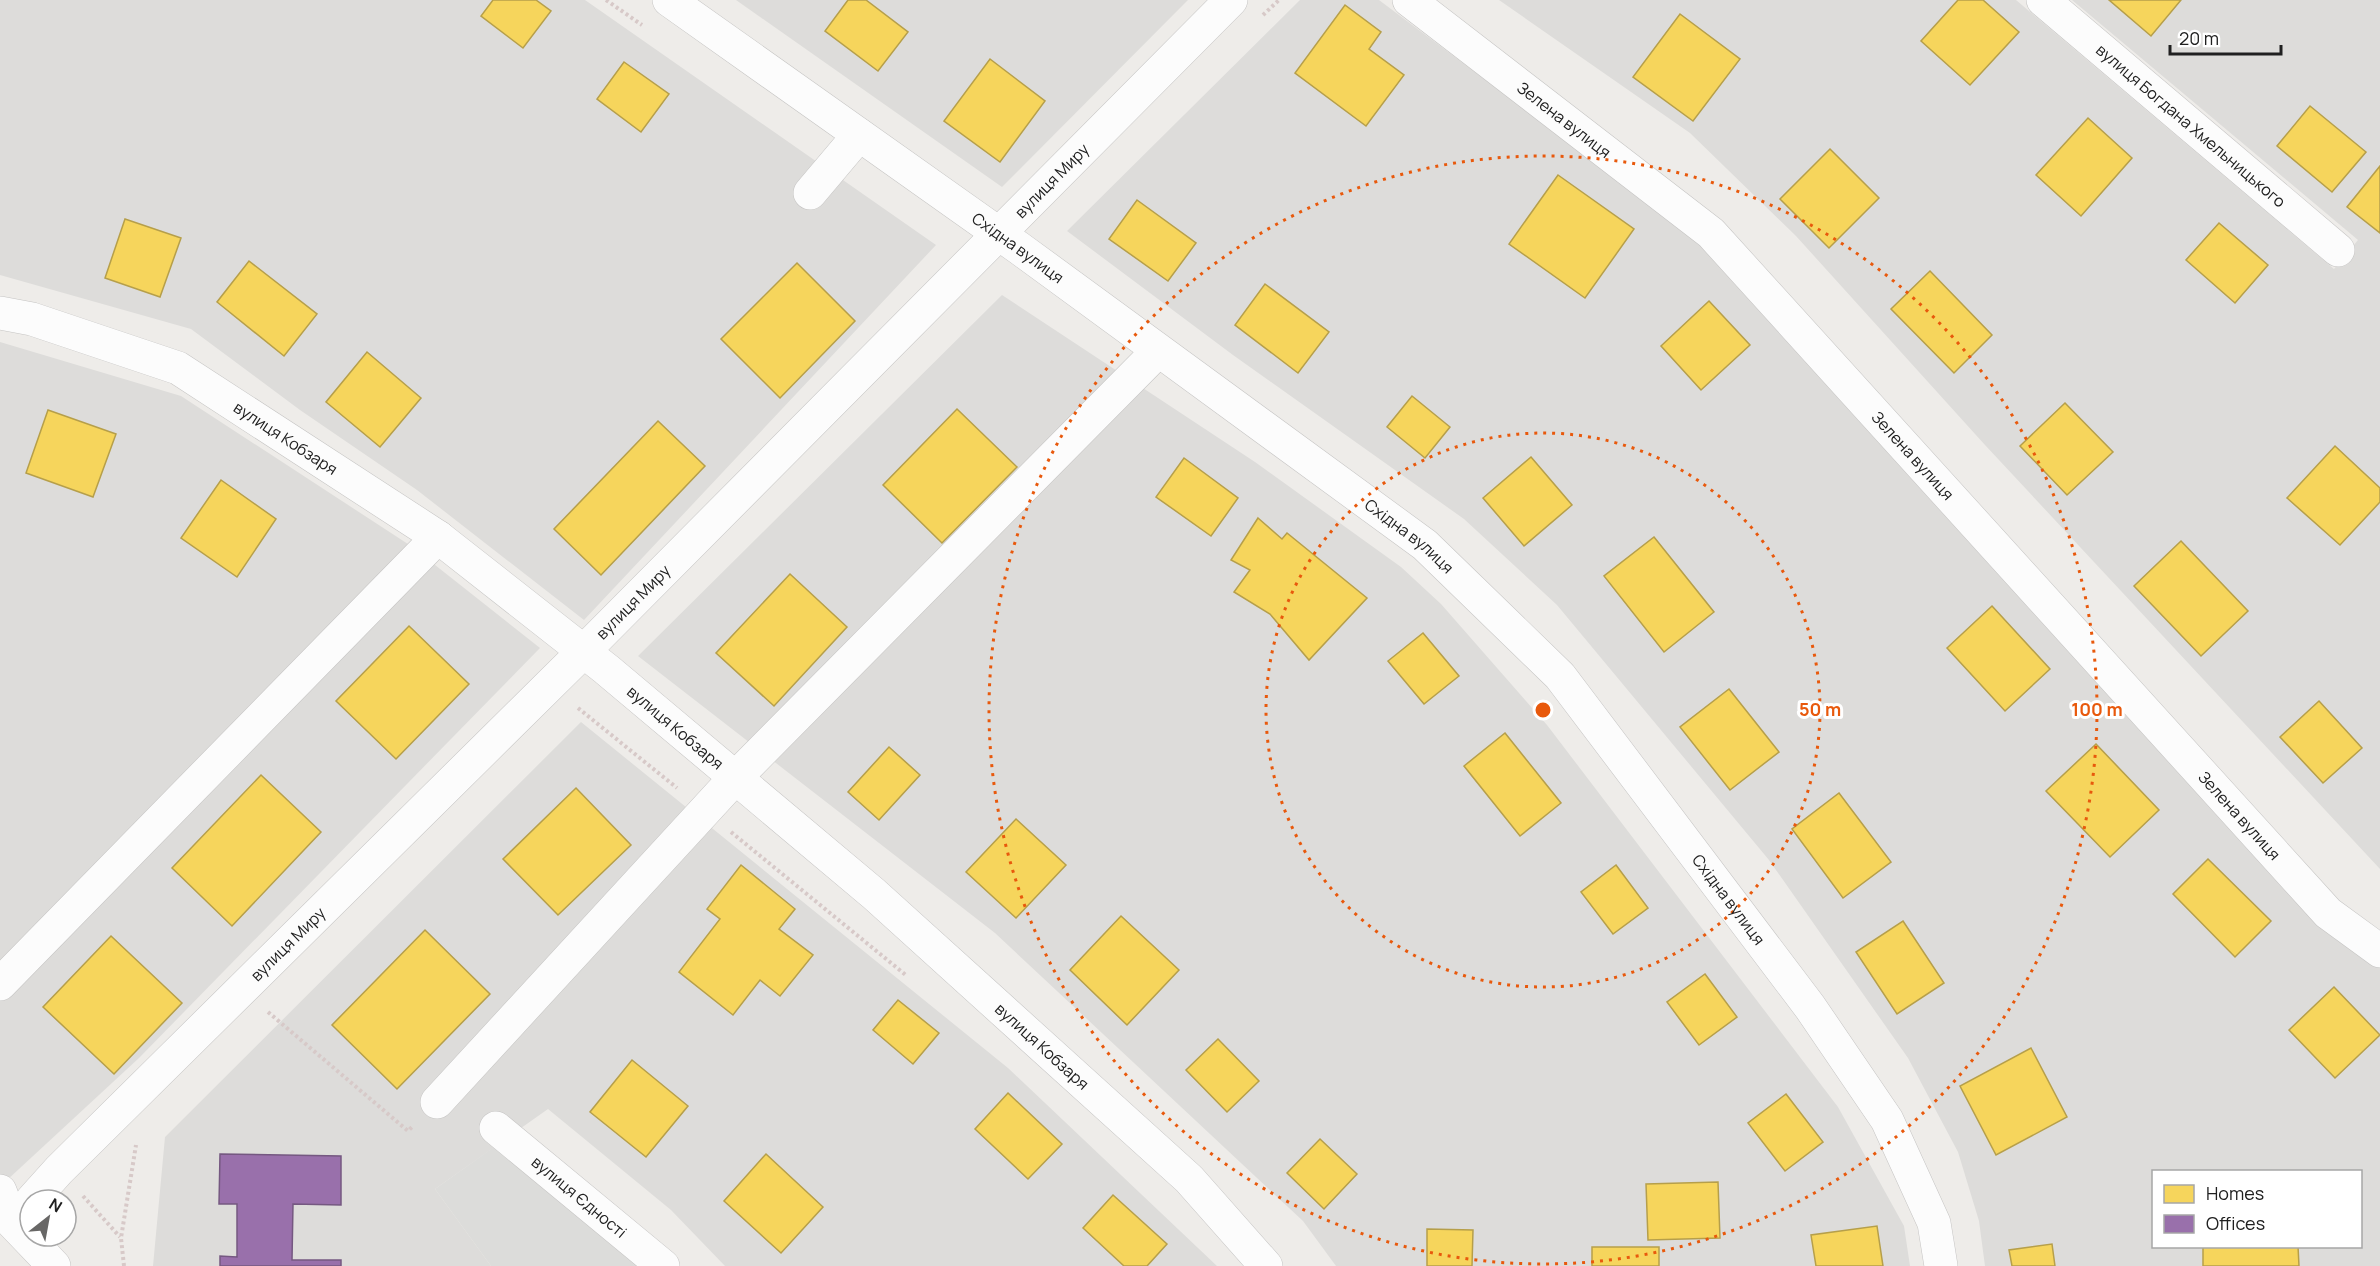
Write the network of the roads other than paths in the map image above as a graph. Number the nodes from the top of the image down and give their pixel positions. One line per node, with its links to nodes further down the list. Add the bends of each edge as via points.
1 (669, 0): 5 (street, Східна вулиця)
2 (1231, 0): 7 (street, вулиця Миру)
3 (1409, 0): 14 (street, Зелена вулиця, via 1711,233 2328,913)
4 (2043, 0): 8 (street, вулиця Богдана Хмельницького)
5 (859, 135): 6 (street); 7 (street, Східна вулиця)
6 (810, 194)
7 (998, 234): 10 (street, Східна вулиця); 12 (street, вулиця Миру)
8 (2338, 250)
9 (0, 313): 11 (street, вулиця Кобзаря, via 32,319 178,368)
10 (1158, 351): 13 (street); 25 (street, Східна вулиця, via 1425,545 1560,676 1810,1007 1887,1120 1934,1223)
11 (438, 537): 12 (street, вулиця Кобзаря); 15 (street)
12 (583, 652): 13 (street, вулиця Кобзаря); 18 (street, вулиця Миру)
13 (735, 778): 16 (street); 24 (street, вулиця Кобзаря, via 874,894 1189,1179)
14 (2380, 951)
15 (0, 984)
16 (437, 1102)
17 (496, 1128): 23 (street, вулиця Єдності)
18 (42, 1188)
19 (0, 1191): 20 (street)
20 (18, 1211)
21 (42, 1248): 22 (street)
22 (54, 1266)
23 (663, 1266)
24 (1266, 1266)
25 (1941, 1266)

